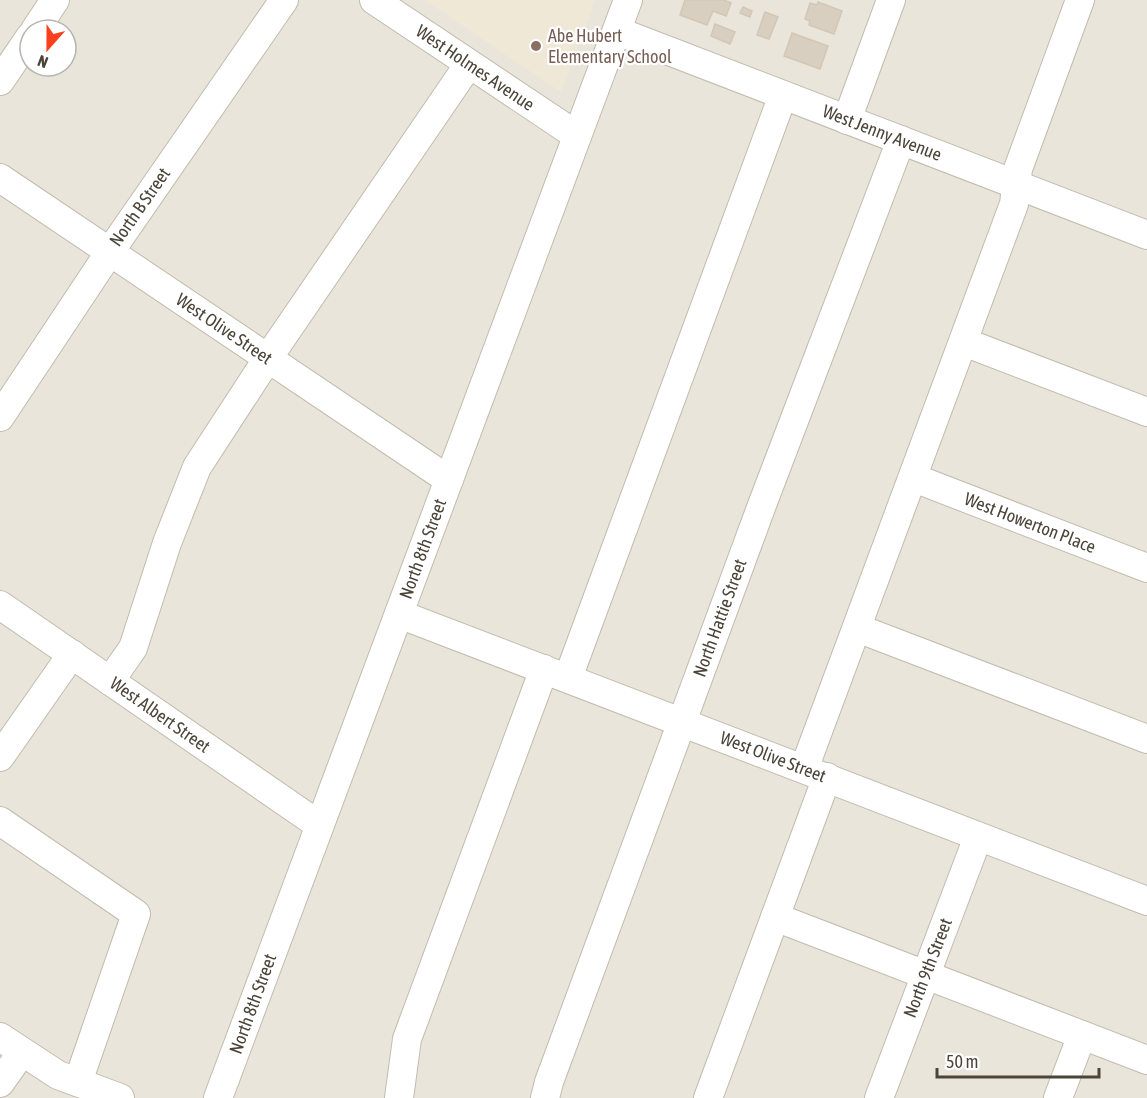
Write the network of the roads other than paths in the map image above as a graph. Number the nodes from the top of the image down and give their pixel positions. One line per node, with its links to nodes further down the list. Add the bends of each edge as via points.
1 (55, 0): 7 (street)
2 (284, 0): 19 (street, North B Street)
3 (374, 0): 10 (street, West Holmes Avenue)
4 (628, 0): 8 (street, North 8th Street)
5 (891, 0): 13 (street)
6 (1080, 0): 17 (street, via 1018,169)
7 (42, 18)
8 (617, 30): 12 (street, West Jenny Avenue); 14 (street, North 8th Street)
9 (18, 55): 11 (street)
10 (469, 64): 14 (street, West Holmes Avenue); 21 (street)
11 (0, 81)
12 (783, 95): 13 (street, West Jenny Avenue); 31 (street)
13 (847, 120): 15 (street, West Jenny Avenue)
14 (576, 135): 25 (street, North 8th Street)
15 (901, 140): 17 (street, West Jenny Avenue); 33 (street, North Hattie Street)
16 (0, 178): 19 (street, West Olive Street)
17 (1016, 185): 18 (street, West Jenny Avenue); 20 (street, via 1014,204)
18 (1147, 235)
19 (109, 253): 21 (street, West Olive Street); 23 (street, North B Street)
20 (964, 342): 22 (street); 24 (street)
21 (268, 358): 25 (street, West Olive Street); 32 (street, via 197,467 166,543 133,648)
22 (1147, 412)
23 (0, 417)
24 (914, 478): 26 (street, West Howerton Place); 29 (street)
25 (449, 480): 28 (street, North 8th Street)
26 (1147, 568)
27 (0, 605): 30 (street, West Albert Street)
28 (399, 614): 31 (street, West Olive Street); 38 (street, North 8th Street)
29 (857, 628): 34 (street); 36 (street)
30 (72, 654): 32 (street, West Albert Street); 35 (street)
31 (556, 674): 33 (street, West Olive Street); 50 (street, via 407,1039)
32 (110, 681): 38 (street, West Albert Street)
33 (682, 722): 36 (street, West Olive Street); 51 (street, North Hattie Street)
34 (1147, 739)
35 (0, 757)
36 (815, 773): 39 (street, West Olive Street); 41 (street)
37 (0, 822): 46 (street, via 136,914)
38 (319, 825): 49 (street, North 8th Street)
39 (978, 837): 40 (street, West Olive Street); 42 (street, North 9th Street)
40 (1147, 902)
41 (775, 917): 42 (street); 52 (street)
42 (926, 974): 43 (street); 53 (street, North 9th Street)
43 (1082, 1035): 45 (street); 54 (street)
44 (11, 1044): 46 (street, via 58,1075); 47 (street)
45 (1147, 1060)
46 (78, 1082): 48 (street)
47 (0, 1083)
48 (120, 1098)
49 (218, 1098)
50 (399, 1098)
51 (544, 1098)
52 (708, 1098)
53 (879, 1098)
54 (1058, 1098)

